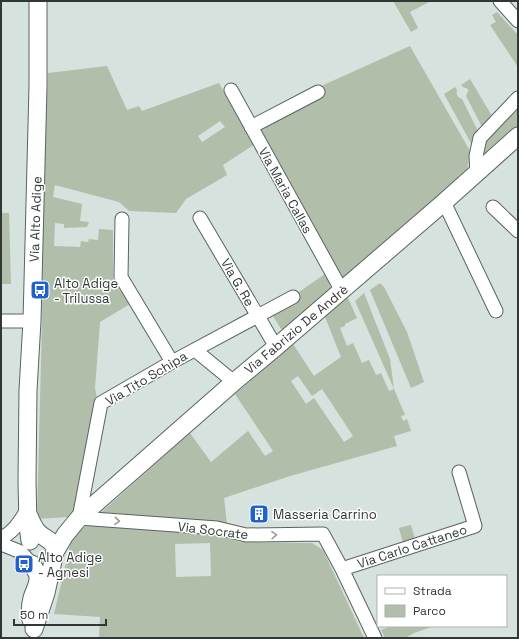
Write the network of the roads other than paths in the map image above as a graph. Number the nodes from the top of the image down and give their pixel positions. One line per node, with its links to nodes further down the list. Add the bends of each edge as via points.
1 (38, 1): 20 (street, Via Alto Adige)
2 (500, 1): 3 (street)
3 (518, 21)
4 (231, 90): 7 (street, Via Maria Callas)
5 (318, 92): 7 (street)
6 (518, 98): 9 (street, via 480,138 476,156)
7 (251, 127): 15 (street, Via Maria Callas)
8 (518, 136): 9 (street, Via Fabrizio De Andrè)
9 (477, 173): 10 (street, Via Fabrizio De Andrè)
10 (444, 202): 15 (street, Via Fabrizio De Andrè); 17 (street)
11 (493, 207): 14 (street)
12 (200, 218): 18 (street, Via G. Re)
13 (122, 219): 23 (street, via 121,276)
14 (518, 232)
15 (342, 291): 21 (street, Via Fabrizio De Andrè)
16 (293, 297): 18 (street, Via Tito Schipa)
17 (496, 311)
18 (258, 316): 21 (street, Via G. Re); 22 (street, Via Tito Schipa)
19 (1, 321): 20 (street)
20 (32, 321): 26 (street, Via Alto Adige, via 28,390)
21 (276, 347): 24 (street, Via Fabrizio De Andrè)
22 (195, 350): 23 (street, Via Tito Schipa); 24 (street)
23 (172, 362): 27 (street, Via Tito Schipa, via 101,403)
24 (234, 382): 27 (street, Via Fabrizio De Andrè)
25 (459, 472): 32 (street, Via Carlo Cattaneo, via 475,526)
26 (27, 510): 28 (street, via 15,528); 30 (street, Via Alto Adige, via 28,526)
27 (77, 521): 30 (street, Via Fabrizio De Andrè); 32 (street, Via Socrate, one-way to 32, via 217,528 246,535 323,534)
28 (1, 538)
29 (1, 543): 30 (street); 31 (street, via 21,552)
30 (43, 545): 31 (street, Via Alto Adige, via 26,549 27,558); 31 (street, via 46,566); 33 (street, Via Alto Adige, via 46,593)
31 (31, 563): 33 (street, Via Alto Adige, via 38,575 30,614)
32 (342, 569): 34 (street)
33 (34, 633)
34 (375, 638)

